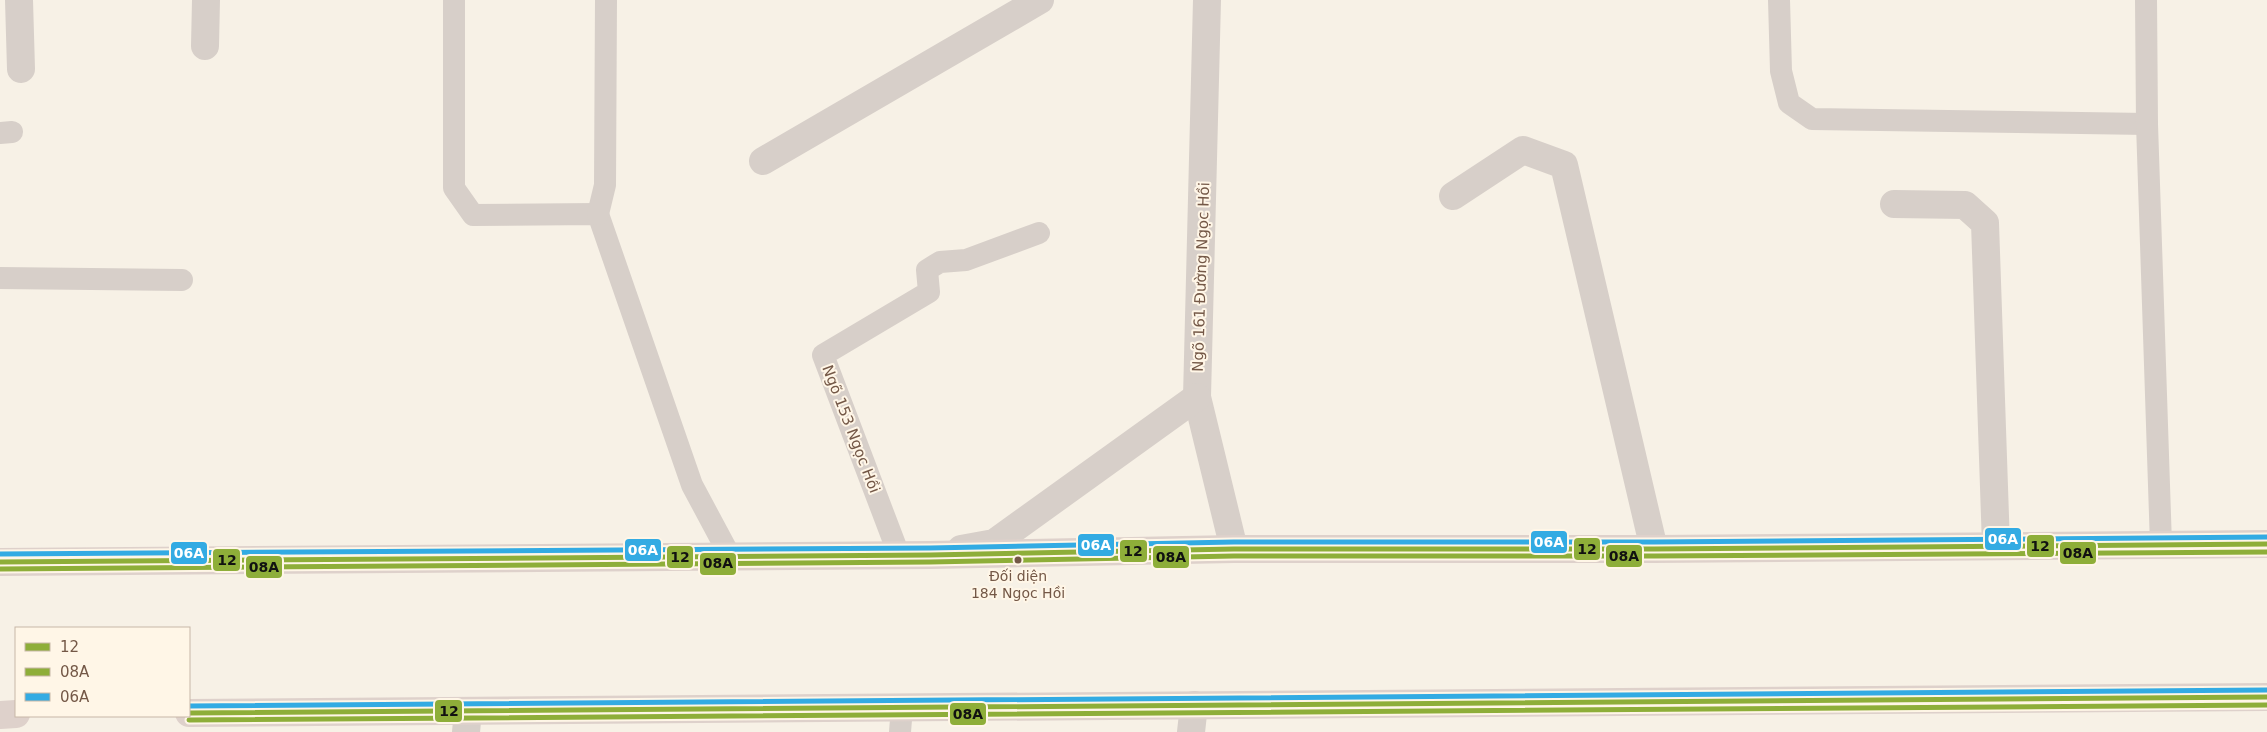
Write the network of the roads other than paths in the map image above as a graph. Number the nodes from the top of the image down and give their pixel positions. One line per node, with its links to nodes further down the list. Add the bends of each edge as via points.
1 (19, 0): 10 (street)
2 (206, 0): 9 (street)
3 (454, 0): 15 (lane, via 454,188 473,215)
4 (606, 0): 15 (lane, via 604,185)
5 (1040, 0): 12 (street)
6 (1207, 0): 19 (street, Ngõ 161 Đường Ngọc Hồi)
7 (1779, 0): 11 (lane, via 1781,71 1789,103 1812,119)
8 (2146, 0): 11 (lane)
9 (205, 46)
10 (21, 69)
11 (2147, 124): 21 (lane)
12 (762, 161)
13 (1453, 196): 24 (street, via 1523,150 1564,165)
14 (1894, 204): 22 (street, via 1965,205 1985,224)
15 (598, 214): 27 (lane, via 692,485)
16 (1039, 233): 25 (lane, Ngõ 153 Ngọc Hồi, via 966,260 940,262 927,270 929,292 823,355)
17 (0, 278): 18 (lane)
18 (182, 280)
19 (1197, 397): 23 (street, Ngõ 161 Đường Ngọc Hồi); 26 (street, via 994,543)
20 (2267, 544): 21 (highway)
21 (2161, 545): 22 (highway)
22 (1996, 546): 24 (highway)
23 (1234, 549): 24 (highway); 26 (highway)
24 (1654, 549)
25 (899, 555): 26 (highway); 27 (highway)
26 (930, 555)
27 (730, 556): 28 (highway)
28 (0, 562)
29 (2267, 696): 30 (highway)
30 (1194, 705): 32 (highway); 34 (street)
31 (190, 713): 33 (highway)
32 (901, 720): 33 (highway)
33 (467, 722)
34 (1191, 732)

